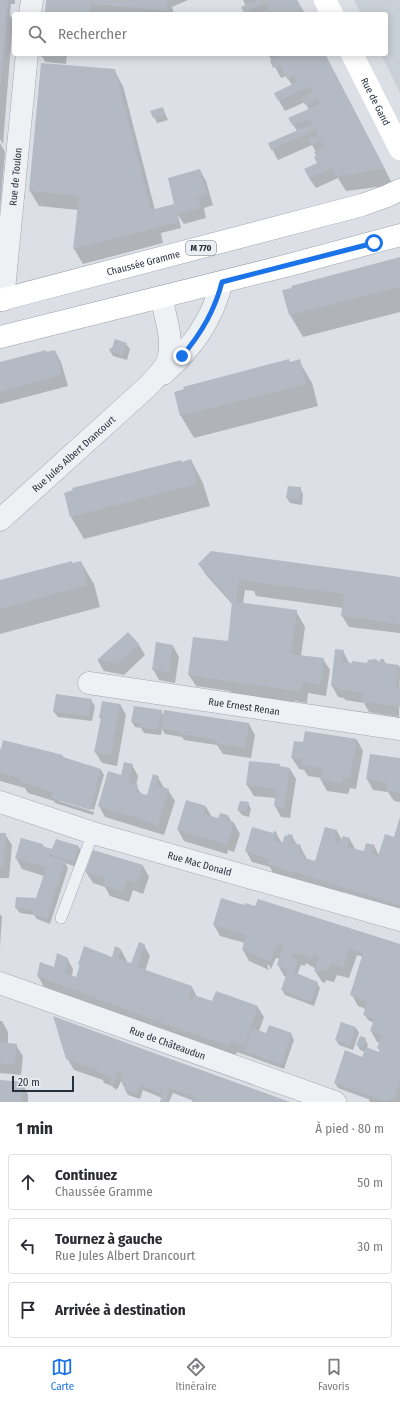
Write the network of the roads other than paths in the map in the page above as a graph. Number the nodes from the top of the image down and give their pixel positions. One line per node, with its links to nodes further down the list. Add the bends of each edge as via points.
1 (32, 0): 3 (street)
2 (325, 0): 4 (main road)
3 (30, 12)
4 (331, 12)
5 (26, 56): 14 (street, Rue de Toulon)
6 (353, 56): 7 (main road, Rue de Gand)
7 (378, 106): 8 (main road); 9 (main road, Rue de Gand)
8 (400, 119)
9 (400, 149)
10 (400, 190): 14 (main road, Chaussée Gramme / M 770, via 355,207)
11 (400, 235): 12 (main road)
12 (222, 282): 13 (main road); 16 (street, Rue Jules Albert Drancourt, via 210,315 192,345)
13 (161, 297): 15 (main road); 16 (street, Rue Jules Albert Drancourt, via 170,348 168,361)
14 (2, 300)
15 (0, 337)
16 (147, 387): 17 (street, Rue Jules Albert Drancourt)
17 (0, 520)
18 (89, 683): 19 (street, Rue Ernest Renan)
19 (400, 729)
20 (0, 802): 21 (street, Rue Mac Donald)
21 (93, 833): 22 (lane); 23 (street, Rue Mac Donald)
22 (61, 918)
23 (400, 920)
24 (0, 983): 25 (street, Rue de Châteaudun)
25 (335, 1102)

